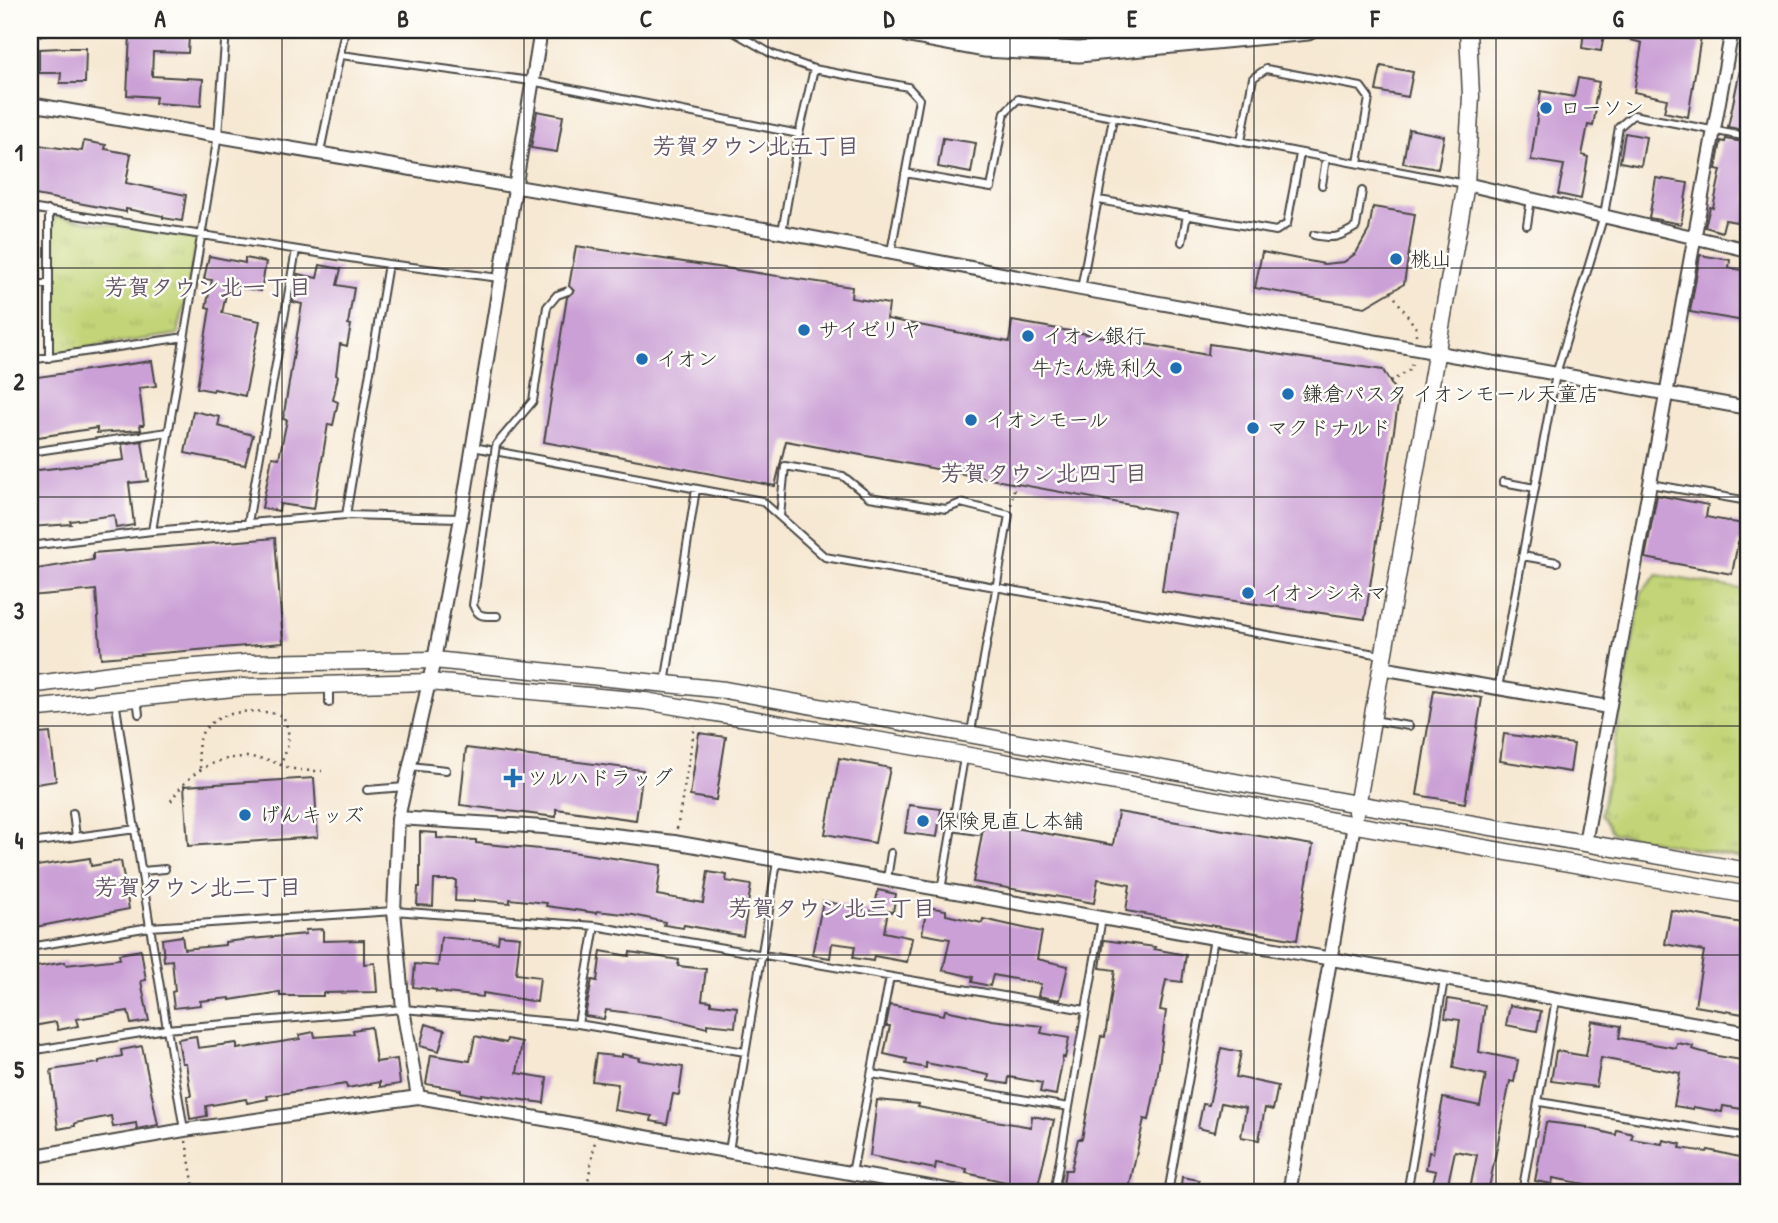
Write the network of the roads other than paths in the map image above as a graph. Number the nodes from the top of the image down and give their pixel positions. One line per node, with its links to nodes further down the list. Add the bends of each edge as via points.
1 (53, 30): 10 (lane)
2 (226, 30): 18 (lane)
3 (345, 30): 11 (lane)
4 (541, 30): 13 (street)
5 (730, 30): 12 (lane, via 772,54)
6 (904, 30): 7 (main road, via 985,47 1079,52)
7 (1308, 30)
8 (1468, 30): 26 (street, via 1471,96)
9 (1732, 30): 16 (street)
10 (30, 33)
11 (341, 55): 13 (lane); 21 (lane)
12 (814, 69): 17 (lane); 25 (lane, via 908,87 919,99)
13 (531, 81): 17 (lane); 28 (street)
14 (30, 104): 18 (street)
15 (1113, 118): 20 (lane); 25 (lane, via 1018,99 1005,112 991,188); 31 (lane)
16 (1714, 128): 19 (lane); 35 (lane, via 1633,115 1619,127); 40 (street)
17 (799, 134): 37 (lane)
18 (218, 135): 21 (street); 39 (lane)
19 (1748, 137)
20 (1241, 141): 22 (lane); 24 (lane, via 1253,78 1266,69 1362,87 1369,98)
21 (320, 152): 28 (street)
22 (1300, 154): 23 (lane); 34 (lane, via 1287,224 1276,231)
23 (1326, 158): 24 (lane); 27 (lane)
24 (1358, 163): 26 (lane)
25 (905, 173): 44 (lane)
26 (1466, 184): 30 (street); 52 (street)
27 (1322, 185)
28 (515, 187): 37 (street); 46 (street)
29 (1362, 191): 38 (lane, via 1356,227 1332,239)
30 (1531, 199): 35 (street); 36 (lane)
31 (1099, 200): 34 (lane); 49 (lane)
32 (30, 208): 33 (lane)
33 (49, 210): 39 (lane); 47 (lane)
34 (1187, 215): 41 (lane)
35 (1604, 215): 40 (street); 55 (lane)
36 (1527, 225)
37 (782, 232): 44 (street)
38 (1314, 234)
39 (202, 235): 42 (lane); 51 (lane)
40 (1694, 238): 43 (street); 56 (street)
41 (1182, 242)
42 (296, 250): 45 (lane); 69 (lane)
43 (1748, 250)
44 (891, 252): 49 (street)
45 (388, 264): 46 (lane); 66 (lane)
46 (502, 279): 59 (street)
47 (48, 284): 48 (lane); 53 (lane)
48 (30, 285)
49 (1081, 289): 52 (street)
50 (568, 291): 75 (lane, bridge, via 547,307 533,401 496,445 473,605 481,616)
51 (185, 337): 53 (lane); 58 (lane)
52 (1437, 352): 55 (street); 77 (street)
53 (49, 358): 54 (lane)
54 (30, 360)
55 (1556, 374): 56 (street); 63 (lane)
56 (1665, 393): 57 (street); 62 (street)
57 (1748, 408)
58 (169, 432): 60 (lane); 70 (lane)
59 (473, 447): 64 (lane); 68 (street)
60 (30, 452)
61 (1503, 482): 63 (lane)
62 (1648, 483): 65 (lane); 86 (street)
63 (1535, 488): 72 (lane)
64 (696, 489): 67 (lane, via 762,501); 79 (lane)
65 (1748, 500)
66 (346, 515): 68 (lane); 69 (lane)
67 (780, 516): 74 (lane, via 825,557); 74 (lane, via 785,466 843,476 869,497 946,509 961,503 1009,515)
68 (461, 518): 76 (street)
69 (248, 523): 70 (lane)
70 (152, 531): 71 (lane)
71 (30, 546)
72 (1522, 556): 73 (lane); 82 (lane)
73 (1558, 562)
74 (996, 587): 77 (lane); 91 (lane)
75 (497, 616)
76 (434, 660): 78 (street); 79 (street); 80 (street, via 246,663)
77 (1382, 662): 82 (street); 89 (street)
78 (429, 682): 81 (street); 92 (street, via 645,701); 93 (street)
79 (665, 684): 91 (street, via 725,690)
80 (30, 685)
81 (328, 685): 83 (street); 85 (lane)
82 (1498, 688): 86 (street)
83 (136, 696): 84 (street); 88 (lane)
84 (115, 698): 87 (street); 102 (lane)
85 (329, 703)
86 (1608, 708): 106 (street)
87 (30, 709)
88 (139, 714)
89 (1372, 720): 90 (lane); 97 (street)
90 (1409, 726)
91 (971, 734): 97 (street)
92 (964, 755): 100 (street); 101 (lane)
93 (410, 766): 94 (lane); 95 (street)
94 (446, 770)
95 (405, 787): 96 (lane); 99 (street)
96 (366, 790)
97 (1357, 804): 100 (street); 106 (street)
98 (73, 813): 104 (lane)
99 (398, 818): 108 (street, via 544,827 674,842); 115 (street, via 389,881)
100 (1354, 825): 114 (street); 122 (street)
101 (952, 827): 103 (lane); 113 (lane)
102 (136, 829): 104 (lane); 110 (lane)
103 (978, 831)
104 (76, 837): 105 (lane)
105 (30, 843)
106 (1585, 843): 111 (street)
107 (891, 853): 112 (lane)
108 (777, 862): 112 (street); 121 (lane)
109 (165, 869): 110 (lane)
110 (142, 871): 118 (lane)
111 (1748, 871)
112 (887, 881): 113 (street)
113 (941, 890): 116 (street)
114 (1748, 895)
115 (394, 911): 117 (lane); 118 (lane); 126 (street)
116 (1102, 918): 119 (street); 127 (lane)
117 (595, 926): 121 (lane); 128 (lane)
118 (149, 927): 120 (lane); 129 (lane)
119 (1214, 937): 122 (street); 144 (lane)
120 (30, 947)
121 (763, 954): 123 (lane); 132 (lane)
122 (1332, 960): 124 (street); 145 (street)
123 (890, 976): 127 (lane); 133 (lane)
124 (1444, 980): 125 (street); 146 (lane)
125 (1556, 999): 130 (street); 135 (lane)
126 (403, 1009): 128 (lane); 129 (lane); 134 (street)
127 (1085, 1010): 136 (lane)
128 (578, 1024): 132 (lane)
129 (166, 1029): 131 (lane); 137 (lane)
130 (1748, 1033)
131 (30, 1051)
132 (745, 1052): 139 (lane)
133 (872, 1074): 136 (lane); 141 (lane)
134 (418, 1097): 137 (street); 139 (street)
135 (1539, 1102): 138 (lane); 147 (lane)
136 (1069, 1107): 143 (lane)
137 (184, 1130): 140 (street)
138 (1748, 1137)
139 (729, 1151): 141 (street)
140 (30, 1157)
141 (852, 1173): 142 (street)
142 (964, 1193)
143 (1054, 1193)
144 (1168, 1193)
145 (1289, 1193)
146 (1407, 1193)
147 (1522, 1193)

